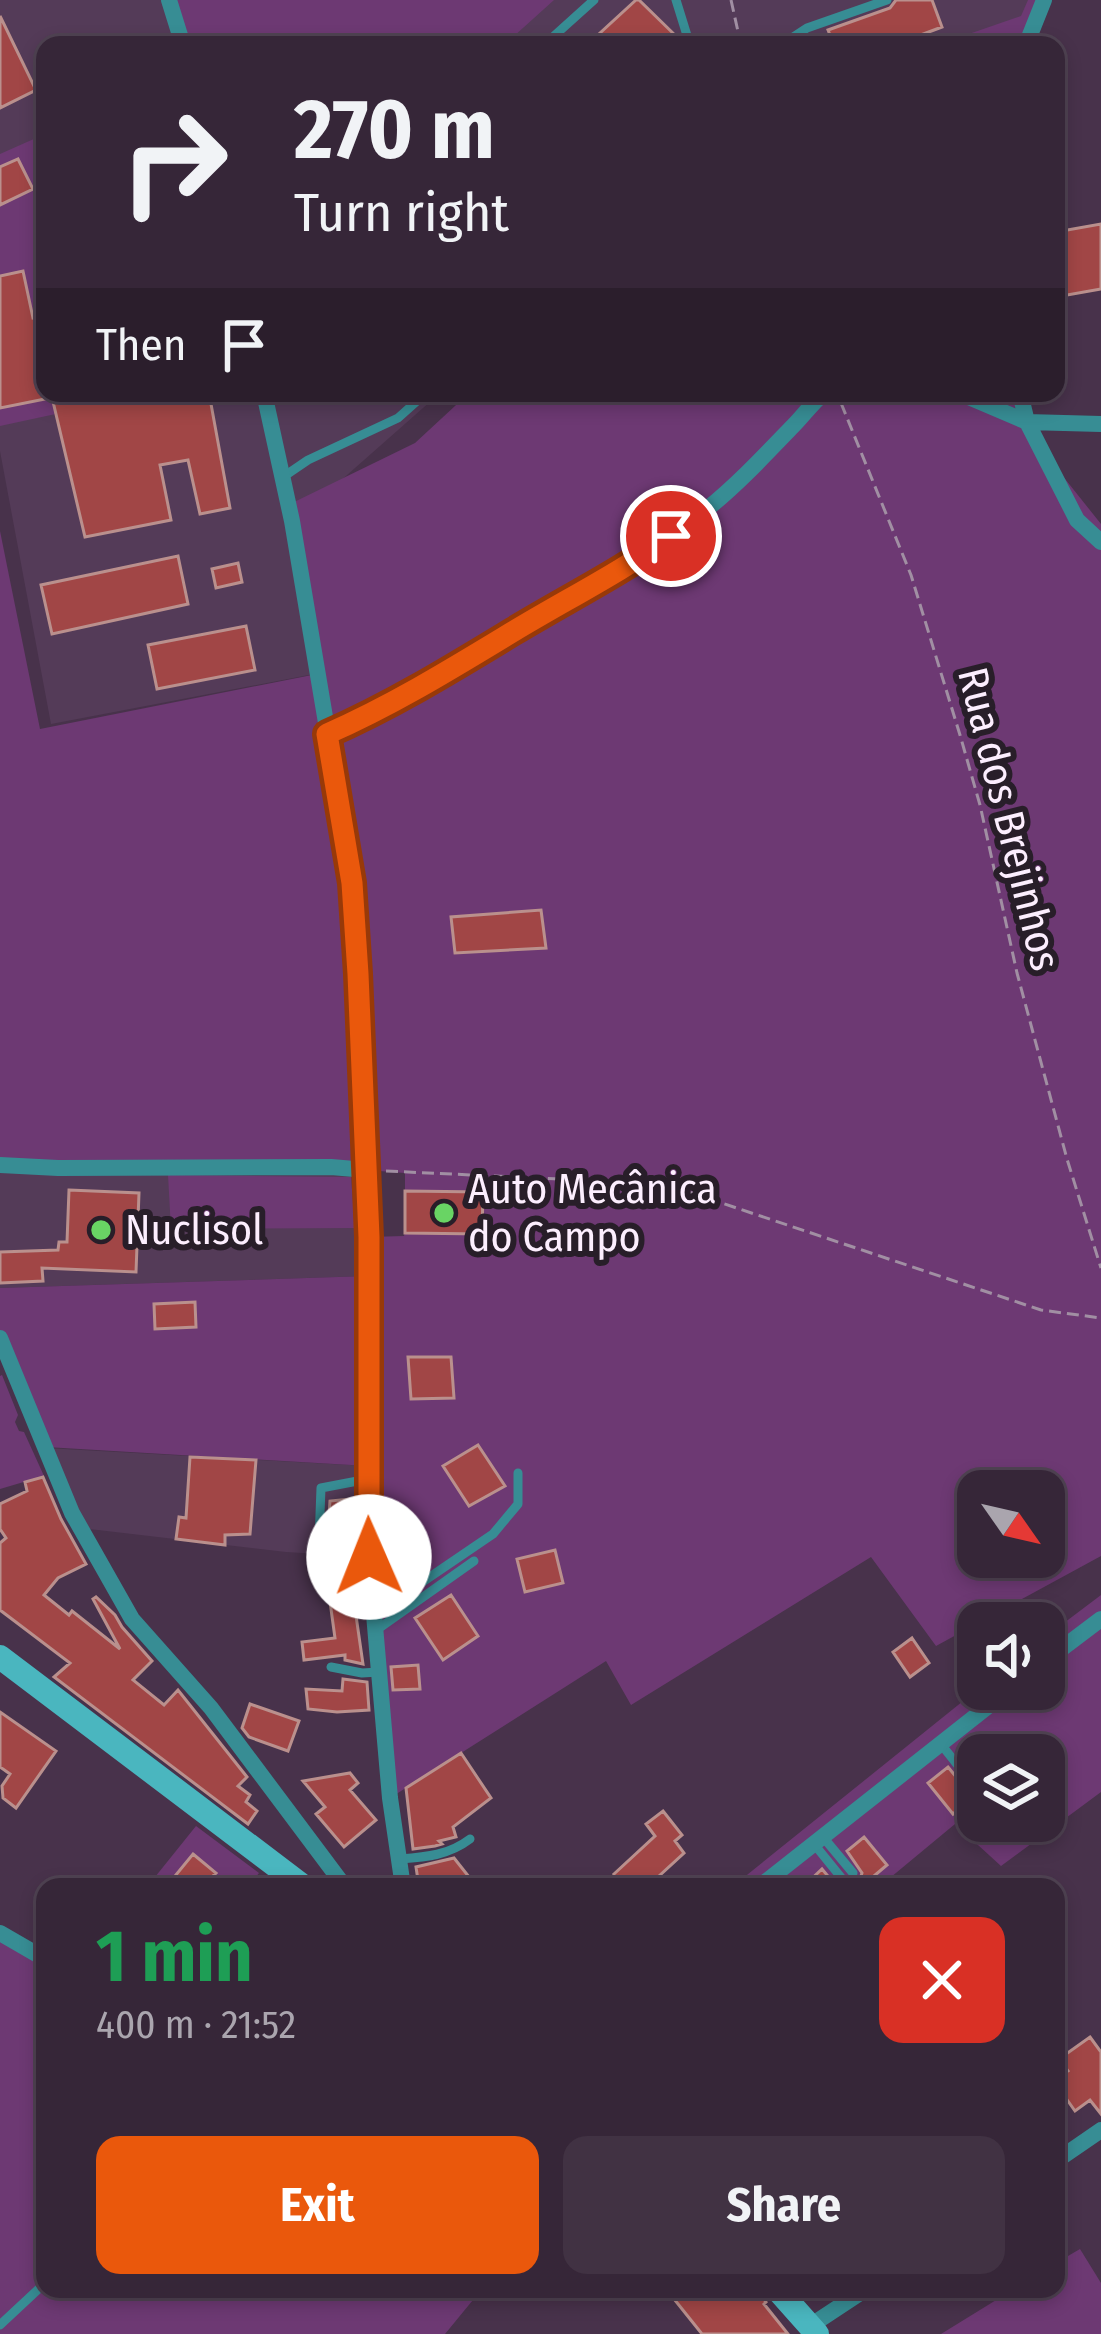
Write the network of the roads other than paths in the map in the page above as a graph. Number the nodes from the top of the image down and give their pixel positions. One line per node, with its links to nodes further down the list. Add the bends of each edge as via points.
1 (169, 0): 6 (street)
2 (594, 0): 7 (lane)
3 (676, 0): 8 (lane)
4 (886, 0): 9 (lane)
5 (1044, 0): 10 (street)
6 (180, 36)
7 (554, 36)
8 (687, 36)
9 (795, 36)
10 (1029, 36)
11 (266, 402): 18 (street)
12 (416, 402): 18 (lane)
13 (813, 402): 20 (street, via 740,481 646,554)
14 (980, 402): 16 (street)
15 (1022, 402): 16 (street)
16 (1027, 422): 17 (street); 19 (street, via 1078,520)
17 (1101, 424)
18 (283, 477): 20 (street)
19 (1101, 542)
20 (327, 734): 22 (street, via 352,883)
21 (0, 1165): 22 (street)
22 (366, 1170): 25 (street)
23 (0, 1338): 42 (street, via 72,1513 132,1619 211,1708)
24 (518, 1473): 29 (lane, via 518,1504 493,1534)
25 (368, 1479): 26 (street); 26 (lane, via 321,1488 319,1541)
26 (369, 1557): 29 (street)
27 (475, 1561): 29 (lane)
28 (1101, 1619): 30 (street)
29 (375, 1623): 33 (street)
30 (1065, 1646)
31 (0, 1657): 41 (street)
32 (331, 1667): 33 (lane)
33 (379, 1672): 39 (street)
34 (983, 1710): 35 (street)
35 (940, 1743): 36 (lane); 38 (street)
36 (957, 1764)
37 (470, 1839): 39 (lane, via 455,1850)
38 (819, 1840): 40 (lane); 44 (street)
39 (400, 1859): 43 (street)
40 (848, 1877)
41 (292, 1878)
42 (339, 1878)
43 (402, 1878)
44 (770, 1878)
45 (0, 1933): 46 (street)
46 (36, 1954)
47 (1101, 2130): 48 (street)
48 (1065, 2155)
49 (36, 2291): 52 (lane)
50 (786, 2298): 53 (street)
51 (855, 2298): 53 (street)
52 (0, 2325)
53 (814, 2330)

